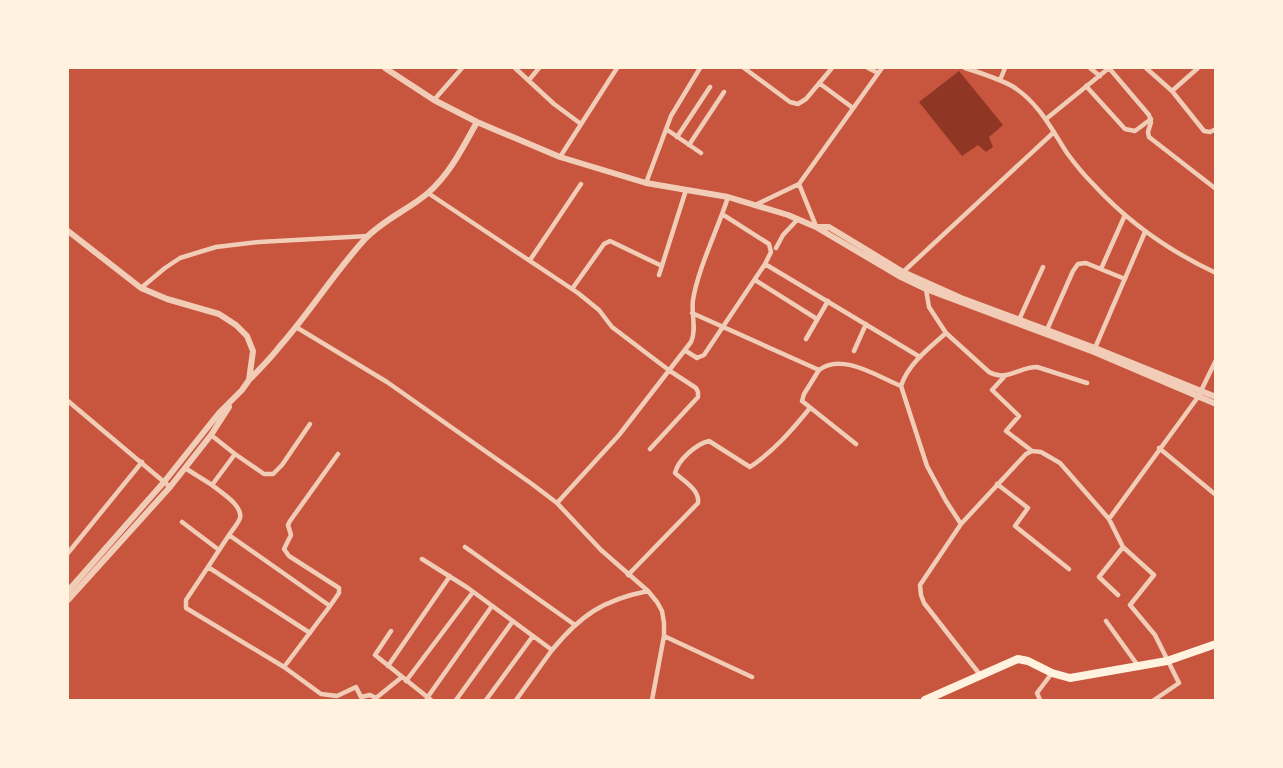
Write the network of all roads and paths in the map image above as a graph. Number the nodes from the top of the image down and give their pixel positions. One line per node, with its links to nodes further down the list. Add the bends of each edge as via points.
1 (385, 68): 26 (street)
2 (462, 68): 26 (street)
3 (515, 68): 19 (street)
4 (539, 68): 19 (street)
5 (617, 68): 31 (street)
6 (700, 68): 32 (street)
7 (744, 68): 21 (street, via 794,104 802,102)
8 (832, 68): 21 (street)
9 (868, 68): 17 (street)
10 (882, 68): 17 (street)
11 (965, 68): 20 (street)
12 (1005, 68): 20 (street)
13 (1090, 68): 18 (street)
14 (1109, 68): 18 (street); 29 (street)
15 (1146, 68): 24 (street)
16 (1198, 68): 24 (street)
17 (878, 73): 27 (street)
18 (1100, 76): 22 (street)
19 (529, 80): 31 (street)
20 (1000, 80): 28 (street, via 1023,94)
21 (819, 83): 27 (street)
22 (1086, 86): 28 (street); 29 (street, via 1128,131)
23 (711, 87): 35 (street)
24 (1172, 91): 33 (street, via 1204,131)
25 (724, 92): 36 (street)
26 (434, 100): 30 (street)
27 (853, 108): 41 (street)
28 (1046, 119): 34 (street)
29 (1151, 119): 42 (street, via 1148,135 1152,140)
30 (477, 122): 38 (street); 44 (street, via 447,174)
31 (581, 124): 38 (street)
32 (666, 129): 35 (street); 39 (street)
33 (1215, 129)
34 (1054, 132): 48 (street, via 1080,170); 61 (street)
35 (677, 137): 36 (street)
36 (689, 145): 37 (street)
37 (701, 153)
38 (560, 157): 39 (street)
39 (646, 183): 43 (street)
40 (581, 184): 55 (street)
41 (799, 184): 46 (street); 50 (street)
42 (1215, 189)
43 (686, 190): 45 (street); 57 (street)
44 (428, 193): 53 (street); 55 (street)
45 (728, 197): 46 (street); 47 (street)
46 (755, 205): 49 (street)
47 (722, 214): 56 (street, via 769,244 771,252); 69 (street)
48 (1125, 215): 52 (street); 59 (street)
49 (798, 219): 50 (street); 54 (street)
50 (816, 226): 61 (street)
51 (68, 231): 65 (street)
52 (1145, 232): 60 (street); 63 (street)
53 (368, 236): 65 (street, via 216,247 180,258); 73 (street)
54 (776, 248)
55 (530, 260): 66 (street)
56 (765, 264): 64 (street); 68 (street)
57 (662, 266): 62 (street); 66 (street, via 610,241)
58 (1043, 267): 71 (street)
59 (1101, 269): 63 (street); 75 (street, via 1082,262 1075,267)
60 (1215, 273)
61 (901, 274): 67 (street); 71 (street)
62 (659, 275)
63 (1125, 279): 78 (street)
64 (755, 280): 70 (street); 74 (street)
65 (141, 288): 86 (street, via 219,314 236,325 247,336 253,351)
66 (572, 289): 84 (street, via 599,310 612,327)
67 (926, 289): 71 (street); 76 (street, via 929,307)
68 (828, 301): 70 (street); 72 (street)
69 (692, 313): 74 (street); 79 (street, via 694,336)
70 (817, 319): 77 (street)
71 (1019, 322): 75 (street)
72 (866, 324): 80 (street); 81 (street)
73 (296, 327): 86 (street); 109 (street, via 387,382)
74 (722, 328): 79 (street, via 701,357); 83 (street)
75 (1046, 332): 78 (street); 89 (street)
76 (946, 333): 81 (street); 85 (street, via 989,372)
77 (806, 339)
78 (1095, 348): 89 (street)
79 (686, 351): 84 (street)
80 (854, 351)
81 (920, 357): 88 (street, via 904,376)
82 (1215, 360): 89 (street)
83 (819, 370): 88 (street, via 832,363 848,365); 94 (street, via 802,398)
84 (670, 371): 98 (street, via 696,388 698,397); 109 (street)
85 (1004, 377): 87 (street, via 1037,367); 100 (street, via 992,390 1019,416 1006,431)
86 (249, 380): 92 (street)
87 (1088, 383)
88 (902, 387): 112 (street, via 927,465)
89 (1199, 394): 90 (street); 93 (street); 99 (street)
90 (1215, 398)
91 (68, 401): 103 (street)
92 (230, 404): 96 (street); 105 (street, via 219,413)
93 (1215, 404)
94 (810, 408): 97 (street); 121 (street, via 788,435 750,467 709,441 701,443 676,466 675,473 696,492 698,503)
95 (310, 424): 101 (street, via 273,474 264,474)
96 (211, 435): 101 (street); 104 (street)
97 (856, 444)
98 (650, 448)
99 (1159, 448): 108 (street); 110 (street)
100 (1032, 451): 106 (street); 110 (street, via 1049,455 1060,463)
101 (235, 454): 107 (street)
102 (338, 454): 128 (street, via 290,521 291,535 284,549 339,588)
103 (142, 462): 105 (street); 117 (street)
104 (185, 468): 105 (street); 107 (street)
105 (167, 484): 123 (street); 127 (street)
106 (997, 484): 112 (street); 120 (street, via 1028,508 1015,526)
107 (212, 486): 113 (street, via 240,513)
108 (1215, 495)
109 (557, 503): 121 (street)
110 (1109, 519): 115 (street)
111 (182, 522): 116 (street)
112 (961, 524): 145 (street, via 920,585 921,595)
113 (229, 535): 116 (street); 128 (street)
114 (465, 546): 132 (street)
115 (1123, 547): 126 (street, via 1099,577); 139 (street, via 1154,575 1130,605 1155,635)
116 (219, 550): 119 (street)
117 (68, 553)
118 (422, 559): 122 (street)
119 (208, 567): 134 (street); 141 (street, via 186,600 186,608)
120 (1069, 569)
121 (628, 575): 124 (street)
122 (450, 576): 125 (street); 140 (street)
123 (68, 591)
124 (648, 591): 132 (street, via 609,601); 136 (street, via 662,612)
125 (473, 592): 129 (street); 146 (street)
126 (1118, 595)
127 (68, 600)
128 (330, 606): 134 (street)
129 (492, 606): 130 (street); 147 (street)
130 (513, 621): 135 (street); 148 (street)
131 (1106, 621): 142 (street)
132 (575, 625): 138 (street)
133 (391, 631): 140 (street, via 375,655)
134 (309, 633): 141 (street)
135 (533, 636): 138 (street); 149 (street)
136 (664, 636): 144 (street); 151 (street)
137 (1215, 644): 139 (main road)
138 (552, 650): 150 (street)
139 (1167, 661): 142 (main road); 154 (street, via 1179,683)
140 (387, 666): 146 (street)
141 (284, 667): 146 (street, via 321,694 336,696 356,687 361,697 376,698)
142 (1139, 667): 143 (main road, via 1070,678)
143 (1052, 673): 145 (main road, via 1018,659); 153 (street, via 1038,689)
144 (752, 676)
145 (981, 676): 152 (main road)
146 (404, 679): 147 (street)
147 (429, 699)
148 (456, 700)
149 (486, 700)
150 (516, 700)
151 (652, 700)
152 (925, 700)
153 (1040, 700)
154 (1154, 700)

